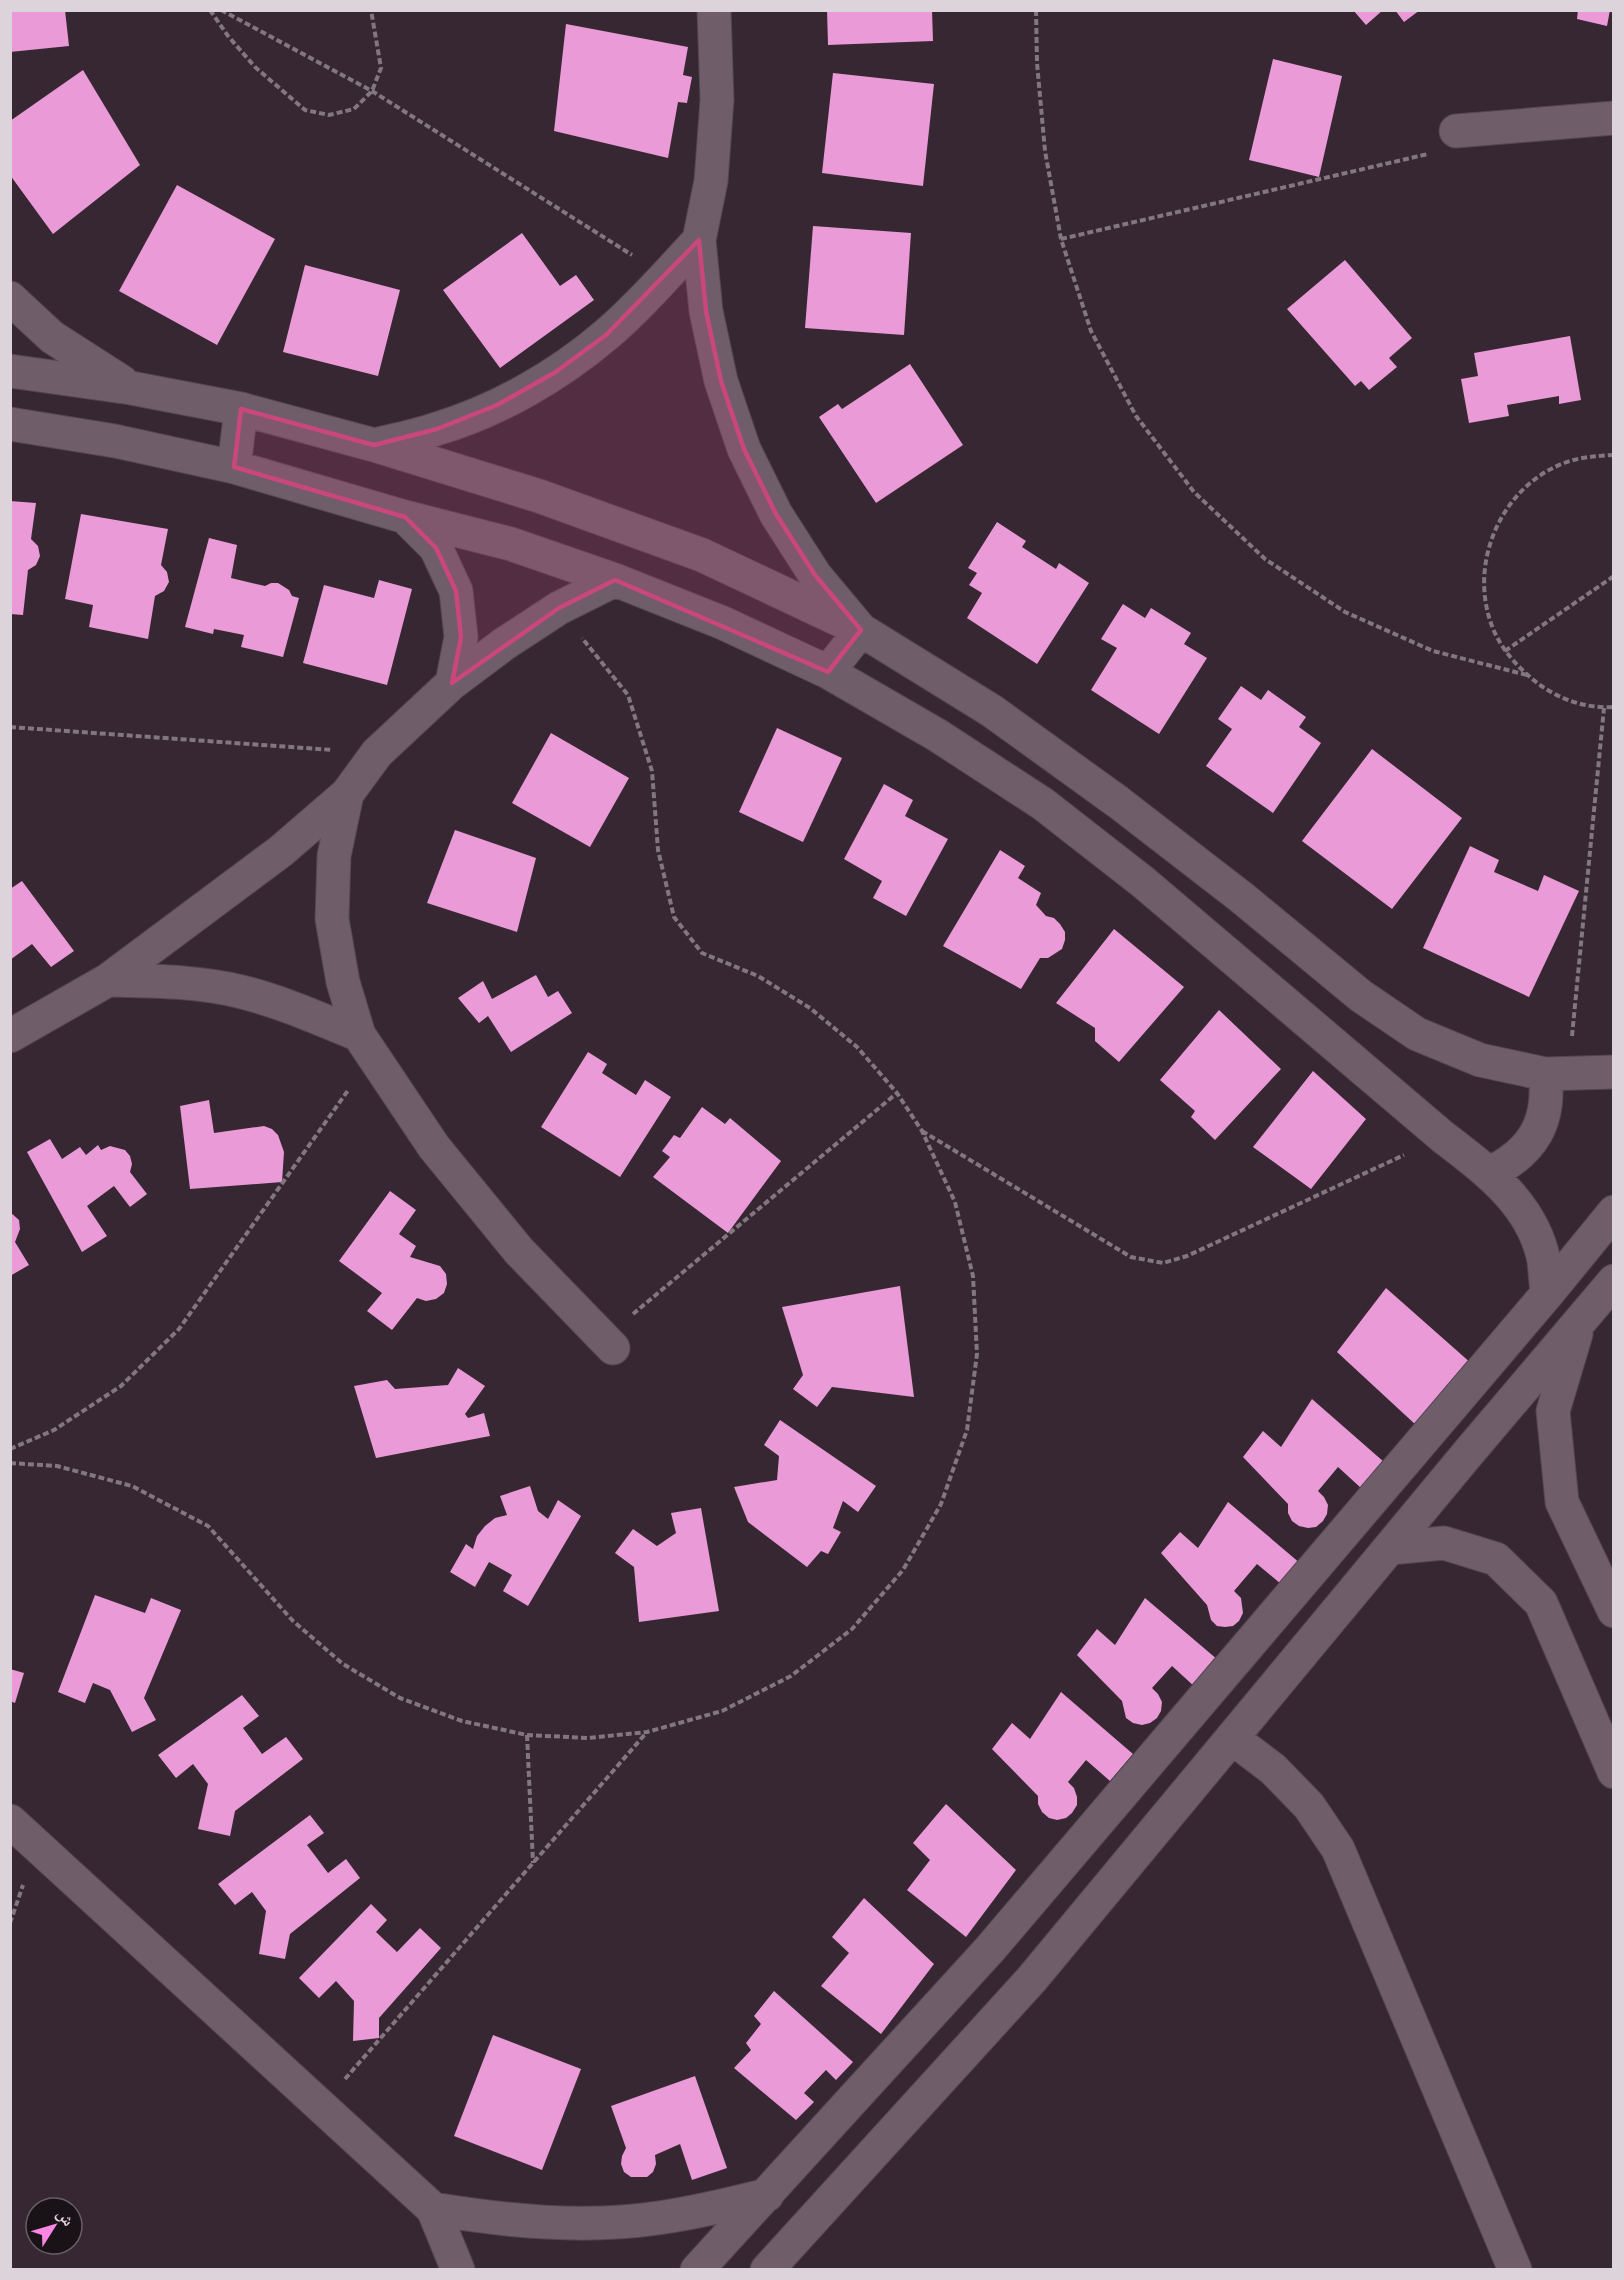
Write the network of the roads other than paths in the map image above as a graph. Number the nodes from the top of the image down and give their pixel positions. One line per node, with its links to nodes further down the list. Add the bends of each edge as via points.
1 (714, 10): 4 (street, via 716,111 711,181)
2 (1614, 118): 3 (street)
3 (1467, 130)
4 (699, 240): 10 (street, via 606,335 554,373 497,405 437,429); 14 (street, via 706,311 716,358 744,449 776,514 815,575)
5 (10, 298): 7 (street, via 52,337)
6 (10, 371): 7 (street)
7 (131, 388): 8 (street)
8 (241, 409): 10 (street); 11 (street)
9 (10, 424): 11 (street, via 115,441)
10 (374, 445): 14 (street, via 539,496 702,555)
11 (234, 467): 12 (street)
12 (405, 517): 13 (street, via 511,544); 16 (street, via 436,548 456,591 461,637)
13 (615, 580): 15 (street); 16 (street, via 559,608)
14 (861, 630): 15 (street); 22 (street, via 992,711 1118,802 1361,996 1418,1034 1480,1060)
15 (828, 672): 23 (street, via 937,735 1043,804 1143,882)
16 (452, 683): 17 (street, via 376,753)
17 (347, 794): 18 (street, via 281,851); 20 (street, via 334,856 332,919 343,982)
18 (108, 980): 19 (street); 20 (street, via 175,982 241,992 305,1012)
19 (10, 1036)
20 (365, 1045): 28 (street, via 434,1147 519,1251)
21 (1614, 1072): 22 (street)
22 (1557, 1073): 23 (street, via 1536,1134 1524,1151)
23 (1490, 1173): 26 (street, via 1530,1222 1543,1259)
24 (1614, 1212): 26 (street)
25 (1614, 1281): 27 (street)
26 (1547, 1294): 34 (street)
27 (1580, 1321): 29 (street); 30 (street, via 1553,1411 1562,1502)
28 (608, 1343)
29 (1390, 1548): 31 (street); 32 (street, via 1444,1543 1496,1559 1541,1603)
30 (1614, 1611)
31 (1232, 1738): 35 (street); 41 (street, via 1273,1769 1309,1806 1338,1849)
32 (1614, 1772)
33 (10, 1821): 37 (street)
34 (990, 1950): 35 (street); 36 (street)
35 (1031, 1980): 38 (street)
36 (767, 2195): 37 (street, via 657,2218 601,2222 511,2220); 40 (street)
37 (433, 2209): 39 (street)
38 (768, 2269)
39 (458, 2270)
40 (697, 2270)
41 (1515, 2270)

